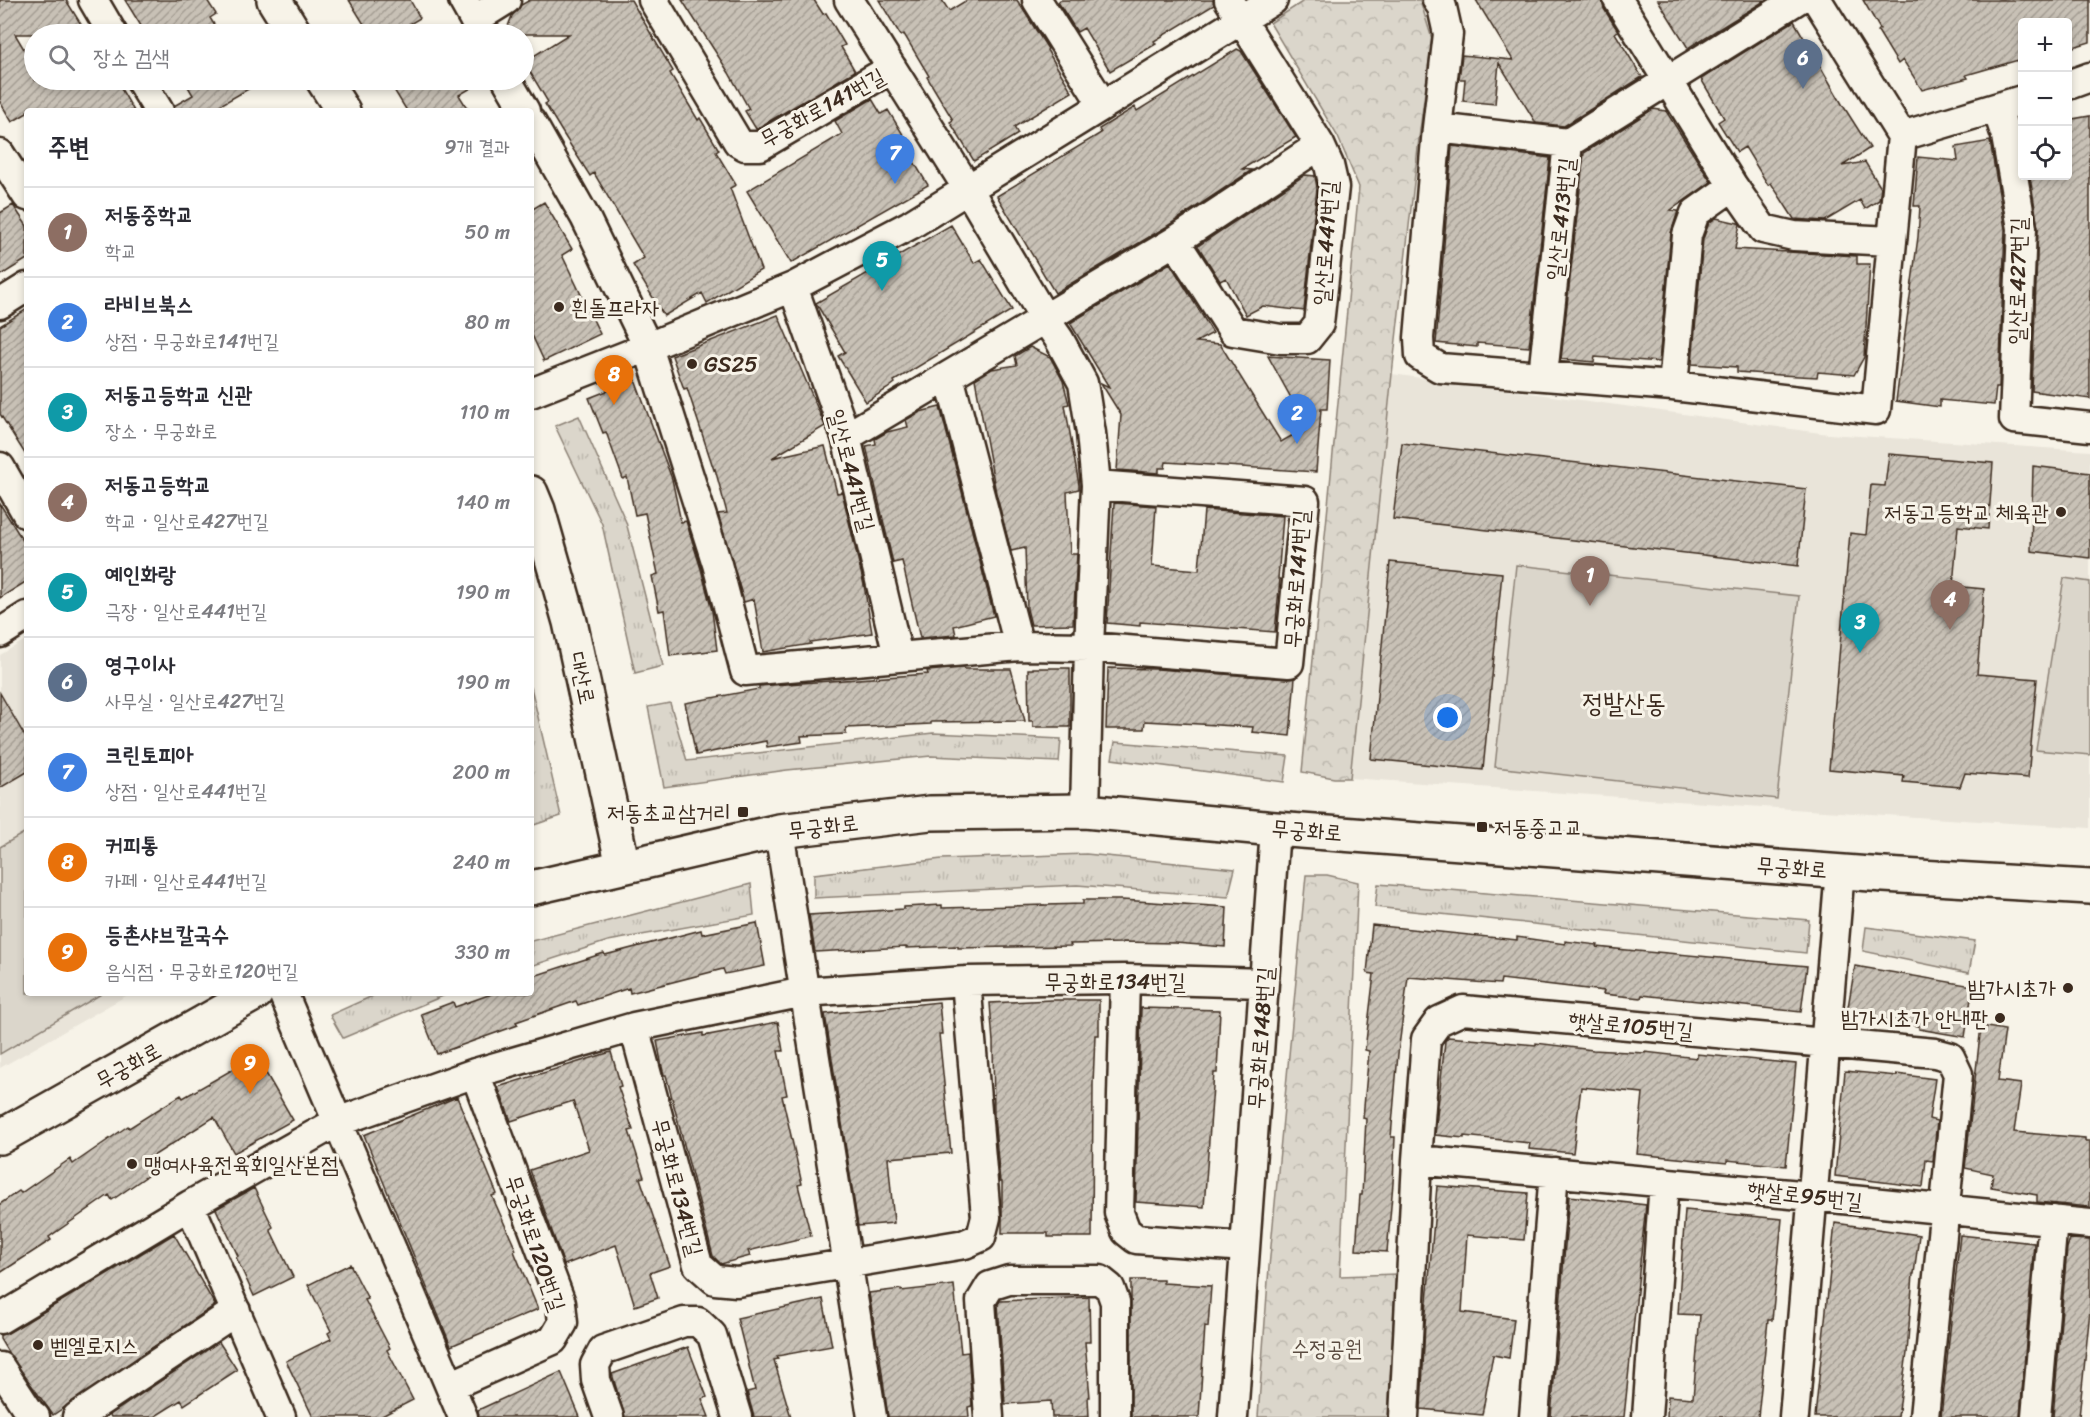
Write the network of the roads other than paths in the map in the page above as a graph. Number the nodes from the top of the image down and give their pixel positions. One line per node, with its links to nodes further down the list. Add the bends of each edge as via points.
1 (93, 0): 14 (street)
2 (274, 0): 15 (main road)
3 (506, 0): 13 (street)
4 (653, 0): 16 (street, 무궁화로141번길, via 738,142 745,146 760,146)
5 (849, 0): 16 (street, 무궁화로141번길)
6 (1037, 0): 23 (street)
7 (1273, 0): 12 (street)
8 (1437, 0): 29 (street, via 1448,34)
9 (1618, 0): 18 (street)
10 (1797, 0): 18 (street, 일산로413번길)
11 (1817, 0): 30 (street)
12 (1235, 10): 23 (street); 32 (street, 일산로441번길)
13 (473, 18)
14 (107, 24)
15 (289, 24)
16 (892, 68): 35 (street, 무궁화로141번길)
17 (2090, 77): 19 (street)
18 (1666, 80): 31 (street, 일산로413번길); 34 (street)
19 (2072, 83)
20 (146, 90): 25 (street)
21 (329, 90): 26 (main road)
22 (513, 90): 27 (street)
23 (1104, 105): 35 (street)
24 (2010, 105): 30 (street, 일산로427번길); 48 (street, 일산로427번길, via 2006,136 2022,228 2014,419)
25 (157, 108)
26 (341, 108)
27 (523, 108)
28 (534, 127): 43 (street, via 585,217)
29 (1437, 128): 31 (street); 44 (street, via 1420,356 1440,368)
30 (1902, 136): 38 (street)
31 (1568, 143): 44 (street, 일산로413번길)
32 (1320, 146): 37 (street); 37 (street, 일산로441번길, via 1334,187 1319,324 1308,339 1233,331)
33 (0, 154): 36 (street)
34 (1733, 186): 38 (street, via 1763,229 1794,236); 46 (street, via 1695,213 1687,235)
35 (968, 189): 39 (street, via 910,225); 42 (street, 무궁화로141번길)
36 (24, 191)
37 (1175, 241): 42 (street)
38 (1891, 241): 46 (street, via 1876,410)
39 (793, 287): 43 (street); 49 (street, 일산로441번길)
40 (24, 289): 41 (street)
41 (0, 304)
42 (1045, 319): 45 (street); 51 (street, 무궁화로141번길, via 1083,383)
43 (648, 347): 47 (street); 58 (street, 무궁화로141번길, via 717,564 745,671)
44 (1543, 375): 46 (street)
45 (949, 376): 49 (street); 56 (street)
46 (1673, 386)
47 (534, 392)
48 (2090, 427)
49 (846, 437): 58 (street, 일산로441번길)
50 (0, 467): 53 (street)
51 (1096, 485): 57 (street, 무궁화로141번길); 57 (street, 무궁화로141번길, via 1305,501 1289,663)
52 (534, 500): 62 (main road, 대산로, via 570,622)
53 (24, 509)
54 (24, 618): 55 (street)
55 (0, 633)
56 (1019, 646): 57 (street, 무궁화로141번길); 58 (street, 무궁화로141번길)
57 (1089, 646): 59 (street, 무궁화로141번길)
58 (898, 656)
59 (1085, 811): 60 (main road, 무궁화로); 61 (main road, 무궁화로, via 930,813)
60 (1275, 829): 63 (main road, 무궁화로); 68 (street, 무궁화로148번길)
61 (779, 831): 62 (main road, 무궁화로); 69 (street)
62 (623, 866): 64 (main road, 무궁화로)
63 (1840, 870): 65 (main road, 무궁화로); 73 (street)
64 (534, 887)
65 (2090, 887)
66 (1125, 979): 67 (street, 무궁화로134번길); 68 (street, 무궁화로134번길); 85 (street, via 1119,1213 1126,1231 1136,1239)
67 (966, 981): 69 (street, 무궁화로134번길); 86 (street, 무궁화로134번길, via 986,1217 981,1237 965,1244)
68 (1264, 983): 85 (street, 무궁화로148번길)
69 (804, 992): 72 (street); 86 (street)
70 (251, 996): 76 (main road, 무궁화로)
71 (284, 996): 75 (street)
72 (634, 1026): 74 (street); 86 (street, 무궁화로134번길, via 698,1265 716,1281 737,1282)
73 (1825, 1043): 77 (street, 햇살로105번길, via 1463,1010 1438,1021 1426,1039); 80 (street); 82 (street, 햇살로105번길, via 1950,1057 1958,1074)
74 (475, 1073): 75 (street); 90 (street, 무궁화로120번길, via 561,1303 563,1323 553,1340)
75 (337, 1122): 81 (street); 90 (street)
76 (0, 1137)
77 (1417, 1160): 78 (street, 햇살로95번길); 101 (street)
78 (1554, 1172): 79 (street, 햇살로95번길); 102 (street)
79 (1664, 1182): 80 (street, 햇살로95번길); 103 (street)
80 (1812, 1196): 82 (street, 햇살로95번길); 104 (street)
81 (190, 1205): 87 (street); 88 (street)
82 (1945, 1210): 83 (street, 햇살로95번길); 105 (street)
83 (2053, 1220): 84 (street, 햇살로95번길); 106 (street)
84 (2090, 1224)
85 (1245, 1247): 100 (street, 무궁화로148번길)
86 (848, 1264): 97 (street)
87 (236, 1311): 92 (street); 93 (street)
88 (0, 1319)
89 (0, 1367): 91 (street)
90 (450, 1386): 94 (street)
91 (34, 1417)
92 (77, 1417)
93 (281, 1417)
94 (463, 1417)
95 (609, 1417): 96 (street, via 596,1380 595,1365 603,1350 684,1322 698,1322 712,1335)
96 (737, 1417)
97 (873, 1417)
98 (989, 1417): 99 (street, via 981,1301 990,1286 1009,1280 1100,1280 1110,1288 1115,1302)
99 (1115, 1417)
100 (1233, 1417)
101 (1404, 1417)
102 (1534, 1417)
103 (1647, 1417)
104 (1794, 1417)
105 (1924, 1417)
106 (2036, 1417)

